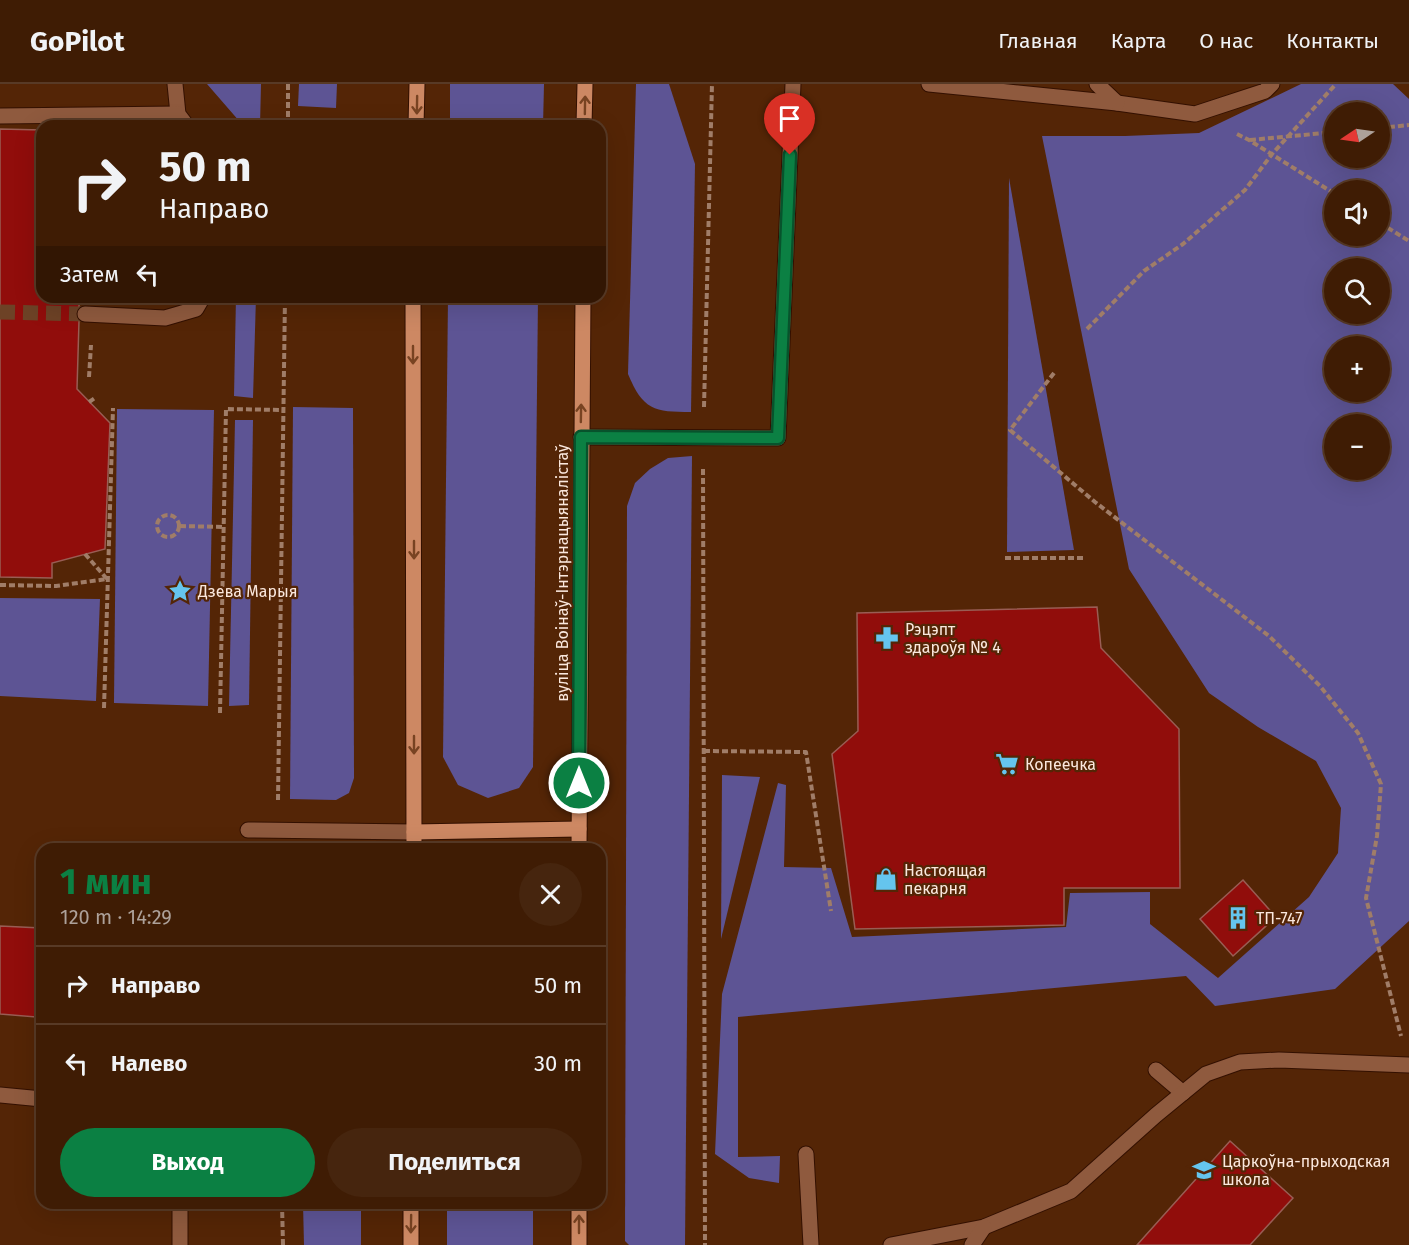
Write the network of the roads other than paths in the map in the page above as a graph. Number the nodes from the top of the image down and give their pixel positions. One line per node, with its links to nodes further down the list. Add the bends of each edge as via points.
1 (175, 84): 10 (lane)
2 (417, 84): 11 (main road, one-way to 11)
3 (585, 84): 12 (main road, one-way to 3)
4 (793, 84): 17 (lane, via 778,438)
5 (929, 84): 8 (lane)
6 (1097, 84): 8 (lane)
7 (1272, 84): 8 (lane, via 1266,91 1195,114)
8 (1118, 103)
9 (0, 116): 10 (lane)
10 (183, 120)
11 (416, 120)
12 (584, 120)
13 (199, 303): 16 (lane, via 196,309 165,318)
14 (413, 303): 20 (main road, one-way to 20)
15 (582, 303): 17 (main road, вуліца Воінаў-Інтэрнацыяналістаў, one-way to 15)
16 (85, 314)
17 (581, 437): 18 (main road, вуліца Воінаў-Інтэрнацыяналістаў)
18 (579, 829): 20 (main road); 22 (main road, вуліца Воінаў-Інтэрнацыяналістаў)
19 (248, 830): 20 (lane)
20 (414, 832): 21 (main road)
21 (414, 843)
22 (579, 843)
23 (1409, 1065): 25 (lane, via 1240,1062 1206,1074)
24 (1156, 1070): 25 (lane)
25 (1183, 1093): 32 (lane, via 1071,1191)
26 (0, 1095): 27 (lane)
27 (36, 1098)
28 (806, 1154): 36 (lane)
29 (180, 1209): 33 (lane)
30 (411, 1209): 34 (main road, one-way to 34)
31 (579, 1209): 35 (main road, one-way to 31)
32 (984, 1227): 37 (lane); 38 (lane)
33 (180, 1245)
34 (411, 1245)
35 (579, 1245)
36 (811, 1245)
37 (891, 1245)
38 (972, 1245)

